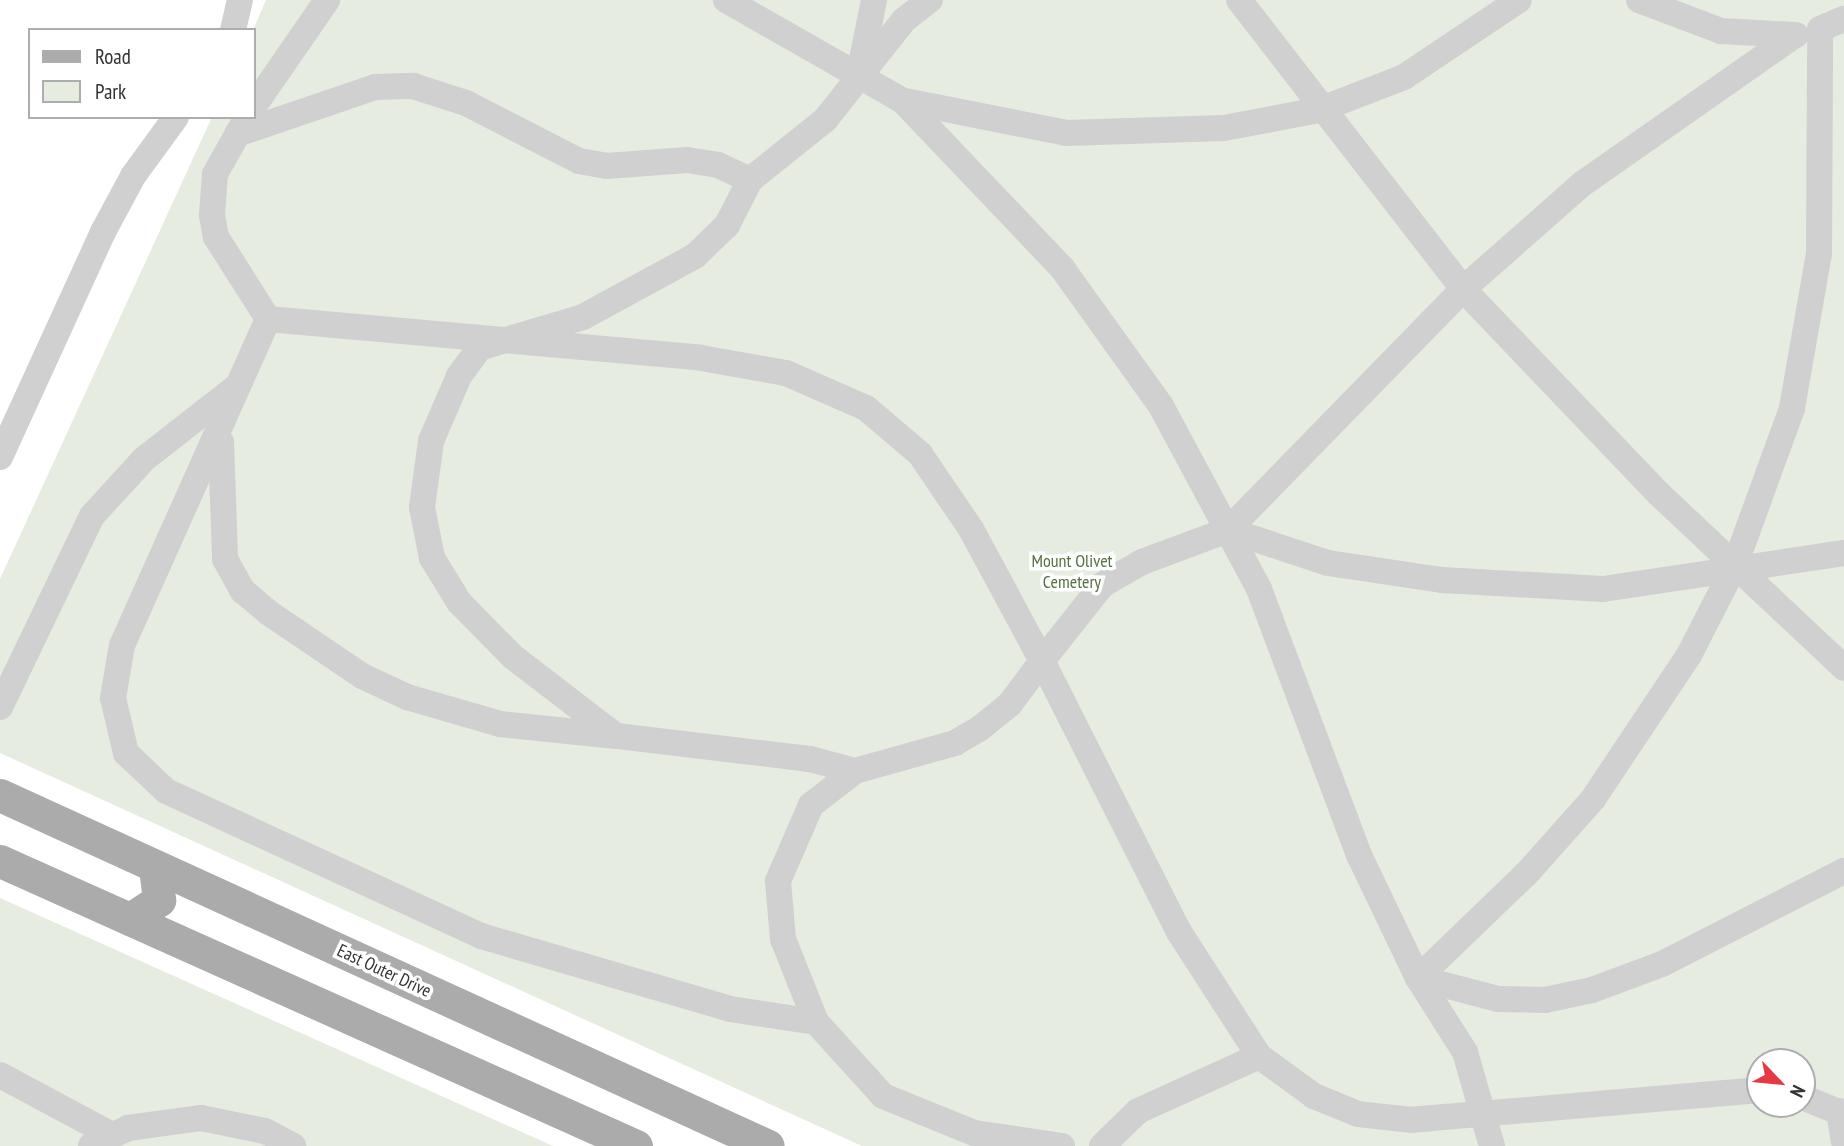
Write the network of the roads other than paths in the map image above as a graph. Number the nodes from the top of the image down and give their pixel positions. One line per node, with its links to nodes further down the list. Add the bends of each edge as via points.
1 (240, 0): 10 (lane)
2 (327, 0): 14 (lane)
3 (726, 0): 12 (lane)
4 (874, 0): 12 (lane)
5 (930, 0): 12 (lane, via 904,20)
6 (1239, 0): 15 (lane)
7 (1519, 0): 15 (lane, via 1435,61)
8 (1639, 0): 11 (lane, via 1721,31)
9 (1832, 24): 11 (lane); 27 (lane, via 1810,316 1781,445)
10 (233, 28)
11 (1793, 36): 19 (lane, via 1592,177)
12 (858, 77): 13 (lane); 18 (lane, via 825,120)
13 (903, 100): 15 (lane, via 1015,126 1104,134 1224,128); 25 (lane, via 981,177 1098,315 1183,442)
14 (256, 103)
15 (1319, 110): 19 (lane)
16 (175, 119): 24 (lane, via 133,176 103,232)
17 (242, 126): 18 (lane, via 375,87 412,86 466,103 579,161 607,166 687,160 718,165); 20 (lane, via 215,174 212,215 216,237)
18 (750, 180): 21 (lane, via 727,225 695,256 583,317)
19 (1463, 289): 25 (lane); 27 (lane)
20 (268, 320): 21 (lane, via 443,332); 22 (lane)
21 (503, 344): 28 (lane, via 701,358 786,373 866,408 920,454 944,485); 31 (lane, via 479,348 445,403 425,476 425,536 444,581 478,624)
22 (237, 387): 23 (lane); 30 (lane, via 144,459 92,516)
23 (221, 429): 31 (lane, via 225,559 243,591 269,613 362,676 407,697 500,724); 39 (lane, via 122,645 113,698 118,736 136,767 166,791 481,936 730,1009)
24 (0, 457)
25 (1228, 530): 27 (lane, via 1328,563 1489,584 1603,589); 28 (lane, via 1142,562 1102,584); 38 (lane, via 1278,634 1359,855)
26 (1844, 553): 27 (lane)
27 (1735, 565): 29 (lane); 38 (lane, via 1689,655 1593,799 1528,872)
28 (1042, 660): 32 (lane, via 1010,704 979,729 954,743); 40 (lane, via 1158,895)
29 (1844, 668)
30 (0, 706)
31 (616, 736): 32 (lane, via 810,759)
32 (855, 771): 39 (lane, via 811,805 778,881 783,939)
33 (0, 795): 35 (main road, East Outer Drive)
34 (0, 861): 37 (main road)
35 (155, 866): 37 (main road, via 159,900); 50 (main road, East Outer Drive)
36 (1844, 871): 38 (lane, via 1722,936 1592,990 1509,1000)
37 (130, 919): 49 (main road)
38 (1418, 978): 45 (lane, via 1465,1052)
39 (816, 1022): 51 (lane, via 862,1078 910,1110 1010,1142)
40 (1259, 1056): 45 (lane, via 1314,1096 1358,1114); 52 (lane, via 1138,1111)
41 (0, 1074): 46 (lane)
42 (1746, 1091): 45 (lane)
43 (1816, 1103): 44 (lane)
44 (1841, 1113): 47 (lane)
45 (1486, 1117): 53 (lane)
46 (101, 1140): 48 (lane, via 201,1118 256,1128)
47 (1844, 1141)
48 (293, 1146)
49 (636, 1146)
50 (768, 1146)
51 (1062, 1146)
52 (1102, 1146)
53 (1492, 1146)

